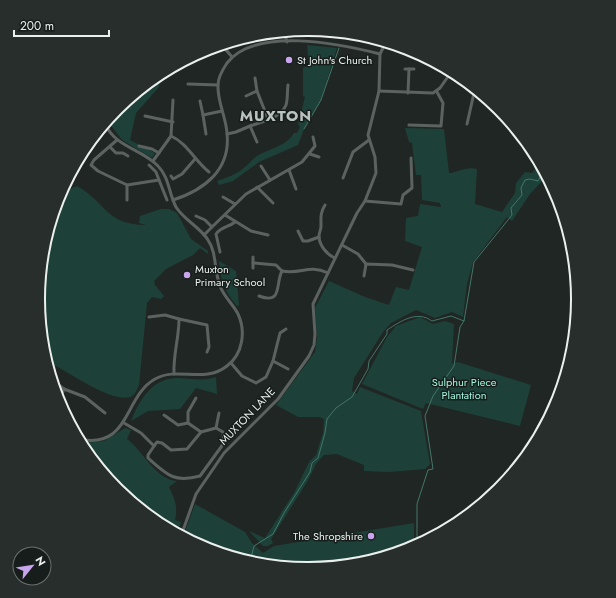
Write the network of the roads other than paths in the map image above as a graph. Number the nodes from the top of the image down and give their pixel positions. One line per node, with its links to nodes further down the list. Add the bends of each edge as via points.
1 (286, 37): 2 (street)
2 (287, 42): 5 (street, via 322,42); 6 (street, via 258,44 245,48)
3 (383, 47): 5 (street, MUXTON LANE)
4 (225, 49): 6 (street)
5 (380, 54): 16 (street, MUXTON LANE)
6 (232, 57): 11 (street, via 223,68)
7 (414, 69): 18 (street, via 407,69)
8 (448, 76): 17 (street)
9 (255, 78): 15 (street)
10 (188, 84): 11 (street)
11 (218, 85): 25 (street)
12 (288, 85): 14 (street)
13 (282, 90): 14 (street)
14 (287, 90): 28 (street, via 286,105 277,116)
15 (257, 91): 20 (street); 28 (street)
16 (379, 91): 18 (street); 41 (street, MUXTON LANE, via 370,123)
17 (437, 92): 18 (street); 33 (street, via 443,103 441,126)
18 (408, 93)
19 (474, 95): 31 (street, via 470,120)
20 (246, 96)
21 (173, 100): 24 (street)
22 (200, 102): 26 (street)
23 (178, 104): 24 (street)
24 (174, 105): 30 (street)
25 (222, 111): 26 (street); 37 (street)
26 (203, 115): 36 (street)
27 (145, 116): 30 (street)
28 (268, 119): 34 (street)
29 (414, 120): 33 (street)
30 (173, 122): 38 (street)
31 (467, 124)
32 (409, 125): 33 (street)
33 (414, 125)
34 (250, 126): 37 (street); 42 (street)
35 (108, 128): 40 (street)
36 (206, 134)
37 (227, 134): 68 (street, via 223,161 216,174 198,190)
38 (171, 136): 45 (street); 50 (street, via 180,140)
39 (313, 137): 46 (street, via 315,146)
40 (117, 140): 44 (street); 51 (street)
41 (369, 140): 56 (street, via 354,152); 70 (street, MUXTON LANE, via 375,157 376,173)
42 (257, 142)
43 (139, 146): 45 (street, via 152,149)
44 (110, 147): 47 (street, via 116,153); 60 (street, via 94,160 91,166)
45 (159, 154): 51 (street)
46 (310, 154): 48 (street); 54 (street)
47 (128, 156)
48 (319, 157)
49 (410, 158): 70 (street, via 412,188 403,195 401,204)
50 (195, 159): 55 (street); 57 (street, via 182,174)
51 (153, 161): 68 (street, via 164,174)
52 (149, 165): 58 (street)
53 (261, 166): 59 (street)
54 (289, 170): 59 (street); 62 (street)
55 (209, 172)
56 (343, 178)
57 (173, 179)
58 (159, 180): 60 (street); 67 (street)
59 (270, 180): 61 (street)
60 (127, 185): 65 (street)
61 (257, 187): 69 (street); 72 (street)
62 (296, 189)
63 (229, 195): 66 (street)
64 (223, 197): 66 (street)
65 (126, 198)
66 (227, 199): 72 (street)
67 (167, 200)
68 (174, 200): 81 (street, via 179,211)
69 (269, 200): 71 (street); 73 (street)
70 (365, 201): 83 (street, MUXTON LANE)
71 (273, 203)
72 (235, 204): 75 (street)
73 (267, 204)
74 (325, 205): 82 (street, via 319,218)
75 (225, 215): 77 (street); 78 (street)
76 (196, 216): 78 (street, via 206,220)
77 (235, 222): 79 (street, via 251,231 268,236); 84 (street, via 229,227 221,228 216,234 221,247)
78 (212, 227): 81 (street)
79 (270, 231)
80 (298, 231): 82 (street, via 303,241)
81 (204, 235): 102 (street, via 212,248 220,287 241,321 243,338)
82 (319, 237): 86 (street, via 321,245)
83 (342, 245): 86 (street, MUXTON LANE); 88 (street, via 358,254)
84 (220, 252)
85 (253, 257): 87 (street)
86 (335, 258): 93 (street, MUXTON LANE)
87 (253, 263): 89 (street); 92 (street, via 276,265)
88 (366, 264): 90 (street); 95 (street)
89 (253, 268)
90 (405, 268): 91 (street); 94 (street)
91 (413, 270)
92 (282, 272): 93 (street, via 312,268); 96 (street, via 278,278 278,293 270,298)
93 (328, 273): 118 (street, MUXTON LANE, via 313,304 315,334 309,356 278,399 224,453 196,494)
94 (404, 273)
95 (364, 276)
96 (259, 296)
97 (149, 317): 98 (street, via 165,315)
98 (179, 319): 100 (street, via 207,325); 104 (street)
99 (286, 329): 101 (street, via 279,331)
100 (207, 352)
101 (274, 362): 102 (street, via 266,377 256,383 242,376); 103 (street)
102 (231, 363): 104 (street, via 224,369 208,375)
103 (288, 369)
104 (174, 374): 112 (street, via 160,377 147,384 138,395)
105 (60, 386): 106 (street)
106 (64, 389): 107 (street); 109 (street, via 85,397)
107 (62, 393)
108 (196, 398): 113 (street, via 188,412)
109 (105, 413)
110 (219, 413): 114 (street)
111 (164, 415): 113 (street, via 178,425)
112 (124, 423): 116 (street, via 102,438); 117 (street, via 141,433)
113 (188, 423): 115 (street)
114 (216, 428): 115 (street); 117 (street, via 223,432 224,442 200,476 168,476 148,458)
115 (201, 432): 117 (street, via 187,449 171,450 157,442)
116 (86, 440)
117 (154, 446)
118 (183, 530)

